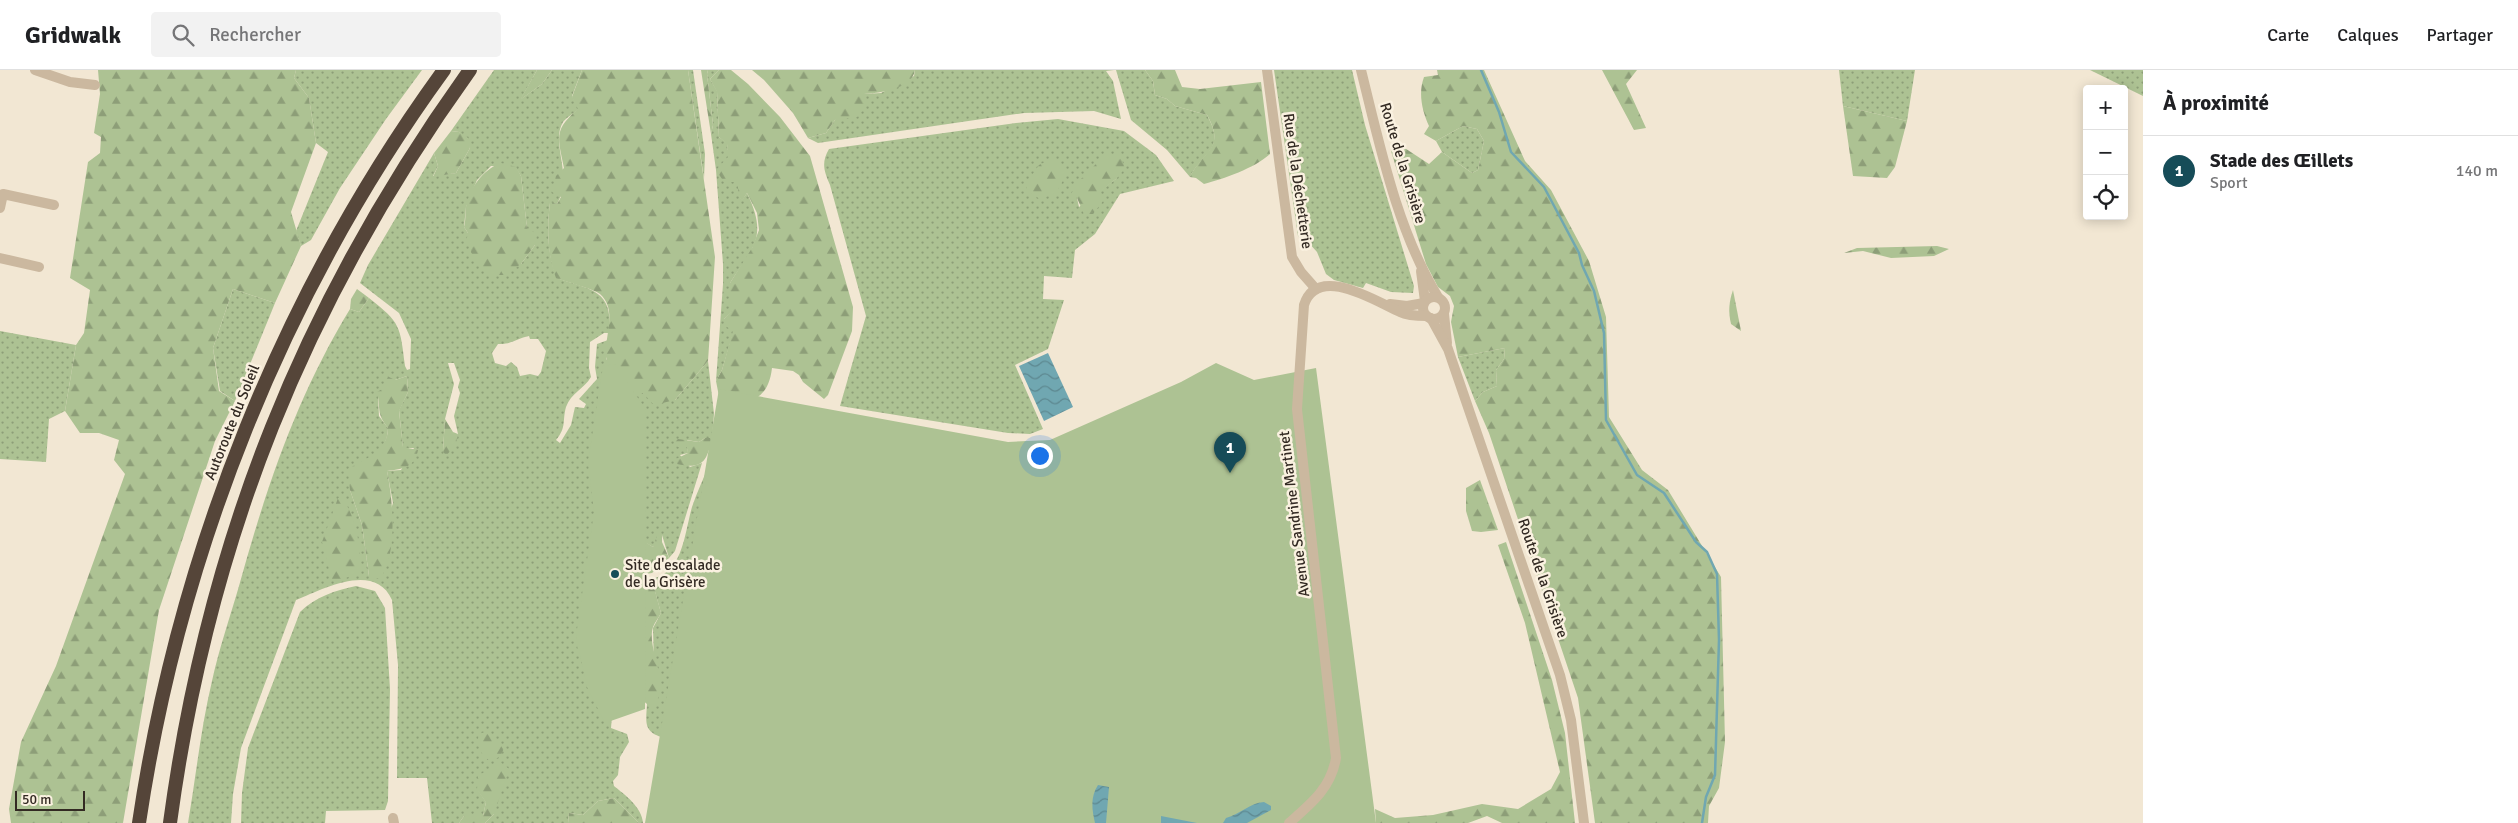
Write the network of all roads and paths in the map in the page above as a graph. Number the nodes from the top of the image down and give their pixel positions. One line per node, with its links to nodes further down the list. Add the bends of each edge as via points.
1 (35, 70): 6 (street, via 70,82)
2 (444, 70): 20 (highway, Autoroute du Soleil, via 391,147 338,236 288,331 244,432 196,569 176,639)
3 (470, 70): 21 (highway, via 406,164 357,246 310,336 263,447 222,567 203,639 188,708)
4 (1267, 70): 12 (street, Rue de la Déchetterie, via 1292,257)
5 (1361, 70): 10 (street, Route de la Grisière, via 1384,160)
6 (95, 85)
7 (54, 205): 8 (street, via 3,194)
8 (0, 208)
9 (0, 258): 11 (street)
10 (1419, 263): 13 (street, Route de la Grisière); 14 (street, Route de la Grisière)
11 (39, 267)
12 (1316, 289): 15 (street, via 1345,288); 19 (street, Avenue Sandrine Martinet, via 1306,298 1304,305 1297,410 1336,758 1330,780)
13 (1438, 297): 14 (street, via 1431,297); 16 (street, Route de la Grisière, via 1444,302)
14 (1425, 302): 15 (street, via 1407,306); 17 (street, Route de la Grisière, via 1424,310)
15 (1384, 303): 17 (street, via 1406,314)
16 (1444, 314): 17 (street); 18 (street, Route de la Grisière)
17 (1429, 318): 18 (street, Route de la Grisière)
18 (1448, 349): 24 (street, Route de la Grisière, via 1560,675 1571,720)
19 (1312, 804): 22 (street, Avenue Sandrine Martinet); 23 (street, Avenue Sandrine Martinet)
20 (139, 823)
21 (170, 823)
22 (1289, 823)
23 (1301, 823)
24 (1584, 823)

